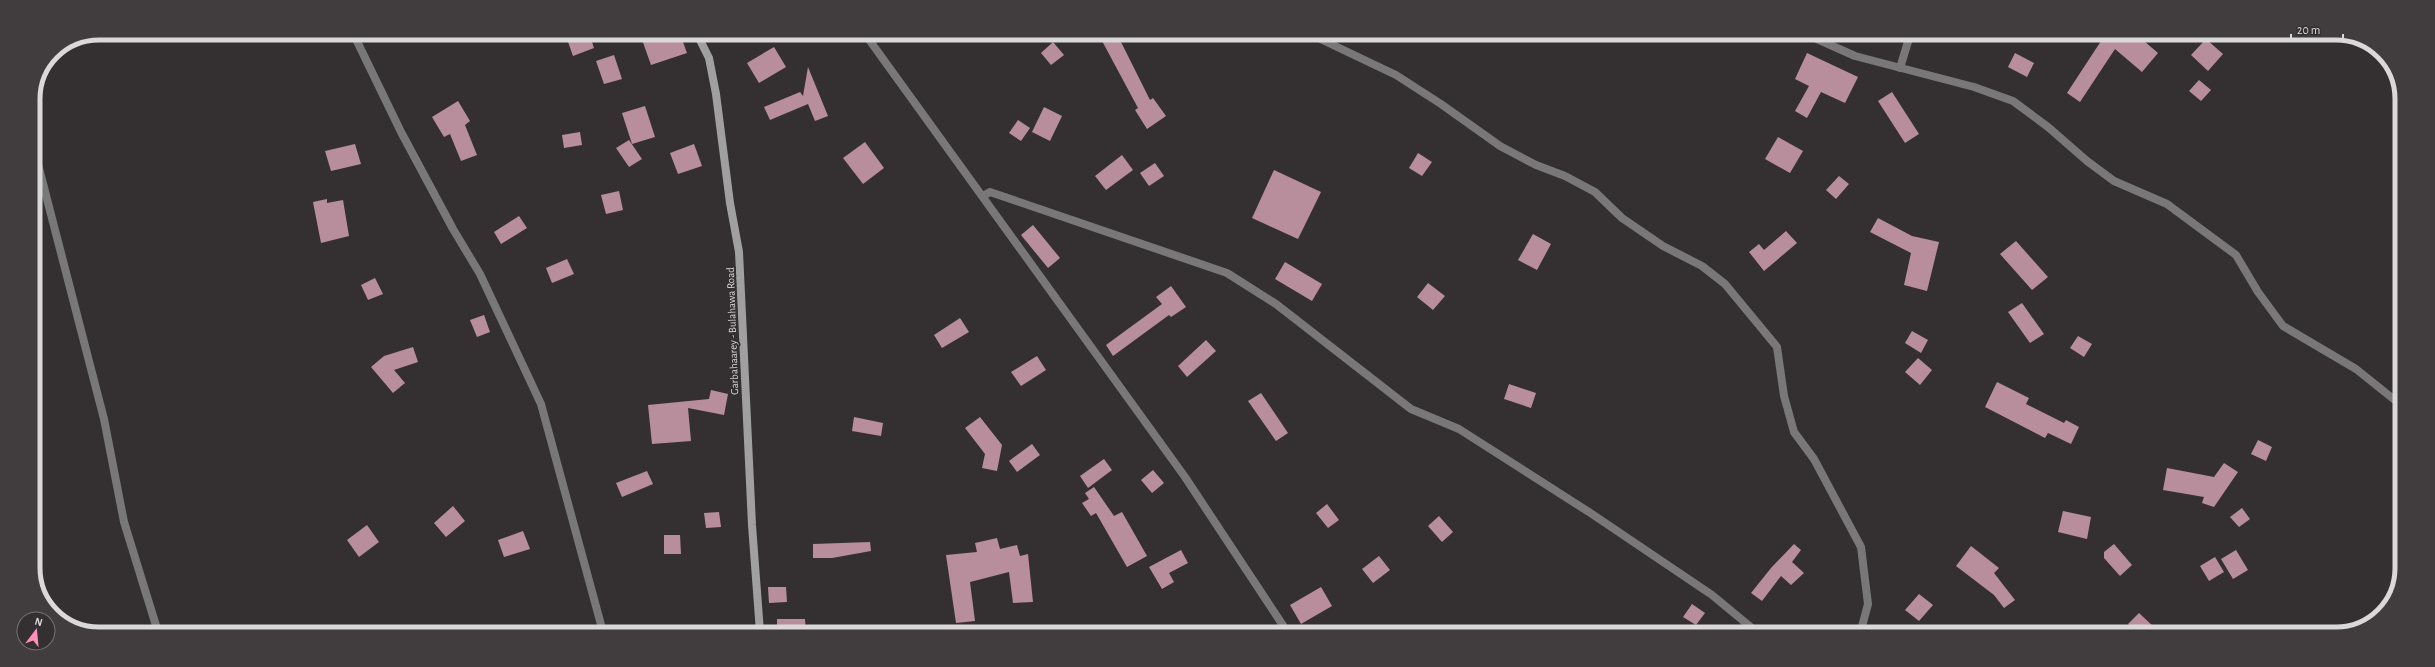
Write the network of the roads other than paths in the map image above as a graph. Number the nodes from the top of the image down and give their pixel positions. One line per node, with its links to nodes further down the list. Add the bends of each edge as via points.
1 (355, 40): 12 (street, via 401,132 480,274 541,404)
2 (700, 40): 13 (main road, Garbahaarey - Bulahawa Road, via 709,58 716,94 739,252 752,525)
3 (869, 40): 9 (street)
4 (1323, 40): 16 (street, via 1396,75 1500,146 1536,166 1565,176 1596,192 1622,218 1663,246 1702,266 1725,284 1777,347 1784,396 1794,432 1814,459 1862,547 1868,604)
5 (1819, 40): 7 (street, via 1855,56)
6 (1908, 40): 7 (street)
7 (1900, 68): 10 (street, via 1974,87 2013,101 2114,181 2167,204 2236,255 2258,292 2283,326 2356,369)
8 (40, 172): 11 (street, via 104,418 124,522)
9 (983, 196): 14 (street, via 1185,477); 15 (street, via 990,192 1227,273 1276,304 1411,409 1459,429 1585,509 1712,595)
10 (2395, 400)
11 (156, 627)
12 (602, 627)
13 (760, 627)
14 (1284, 627)
15 (1751, 627)
16 (1862, 627)

